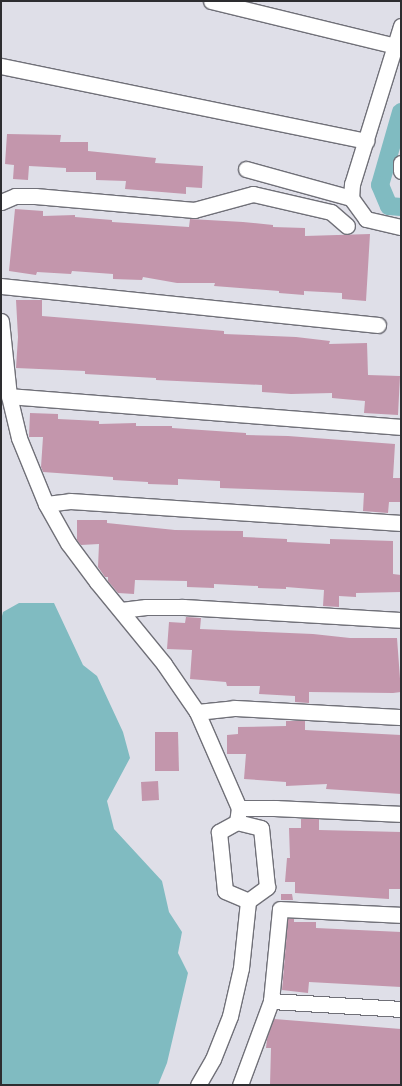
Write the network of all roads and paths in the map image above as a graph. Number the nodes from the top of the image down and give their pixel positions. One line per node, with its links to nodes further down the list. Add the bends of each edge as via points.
1 (211, 1): 3 (street)
2 (401, 26): 3 (street)
3 (395, 46): 5 (street)
4 (1, 66): 5 (street)
5 (366, 141): 9 (street, via 352,184)
6 (401, 163): 8 (street)
7 (246, 169): 9 (street)
8 (401, 171)
9 (351, 198): 12 (street, via 366,219)
10 (1, 202): 11 (street, via 15,196 35,196 194,210 253,194 331,212)
11 (347, 226)
12 (401, 227)
13 (1, 286): 15 (street)
14 (1, 321): 16 (street)
15 (378, 324)
16 (10, 396): 17 (street); 18 (street, via 19,438)
17 (401, 427)
18 (46, 504): 19 (street, via 70,501); 20 (street, via 68,543)
19 (401, 524)
20 (121, 610): 21 (street, via 146,606 183,607); 22 (street)
21 (401, 620)
22 (197, 712): 23 (street, via 234,708); 25 (street)
23 (401, 717)
24 (401, 814): 25 (street)
25 (238, 815): 26 (street, via 261,828 267,887); 26 (street, via 219,832 225,891)
26 (248, 901): 30 (street, via 241,968 230,1016 213,1059)
27 (401, 915): 28 (street, via 280,909)
28 (271, 1001): 29 (street); 31 (street)
29 (401, 1009)
30 (198, 1085)
31 (240, 1085)

